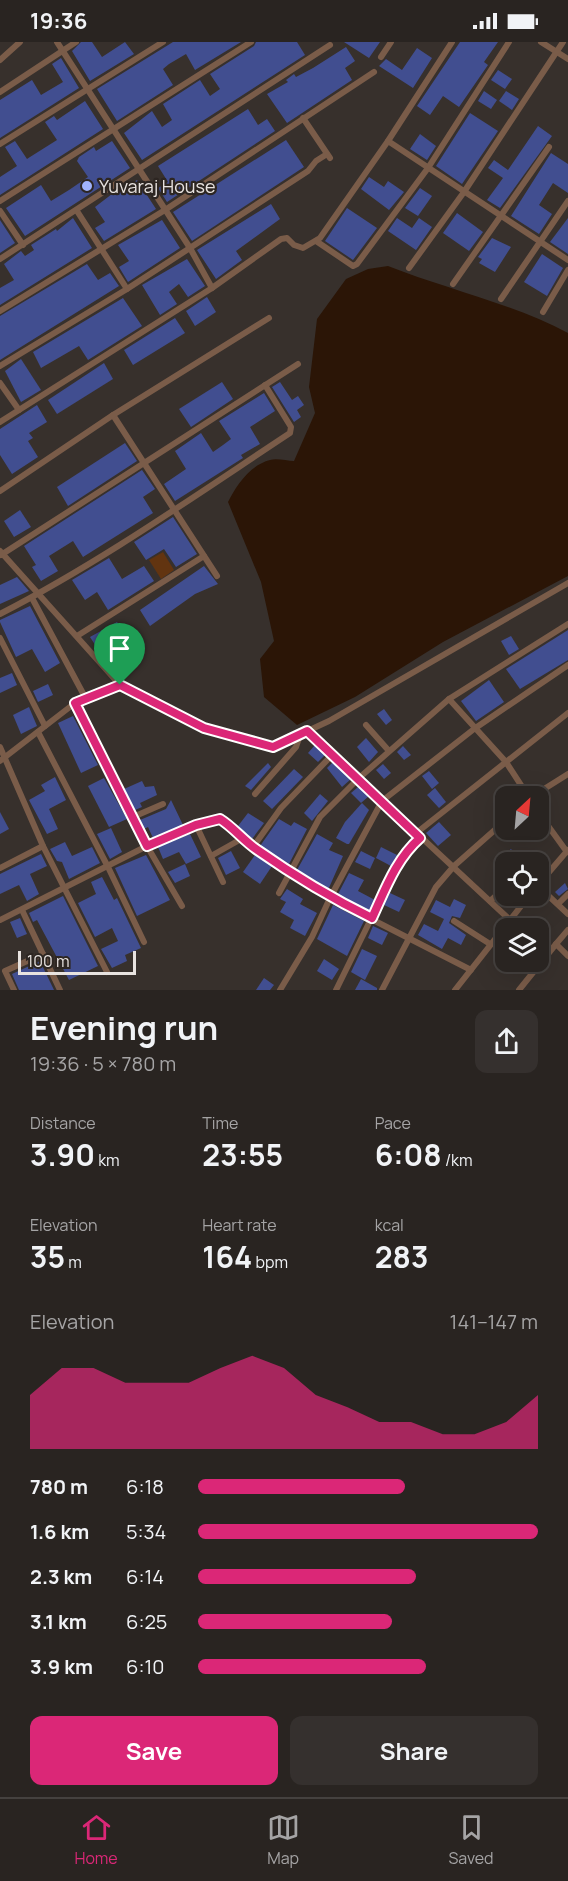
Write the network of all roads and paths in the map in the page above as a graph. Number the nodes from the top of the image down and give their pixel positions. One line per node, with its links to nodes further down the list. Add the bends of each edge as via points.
1 (20, 42): 16 (street)
2 (57, 42): 12 (street)
3 (76, 42): 12 (street)
4 (163, 42): 18 (street)
5 (251, 42): 21 (street)
6 (391, 42): 14 (street)
7 (452, 42): 22 (street)
8 (509, 42): 25 (street)
9 (541, 42): 13 (street)
10 (562, 42): 13 (street)
11 (330, 45): 26 (street)
12 (63, 50): 18 (street); 19 (street)
13 (556, 51): 15 (street); 27 (street)
14 (381, 57)
15 (568, 59)
16 (0, 60)
17 (374, 72): 20 (street)
18 (88, 90): 21 (street); 23 (street)
19 (0, 92)
20 (303, 118): 30 (street); 38 (street, via 328,156 316,160 308,171)
21 (114, 130): 26 (street); 28 (street)
22 (388, 141): 25 (street); 34 (street)
23 (0, 144)
24 (549, 147): 33 (street)
25 (428, 168): 27 (street); 34 (street, via 357,264 345,262)
26 (138, 170): 30 (street); 32 (street)
27 (464, 192): 33 (street); 41 (street)
28 (0, 201)
29 (568, 201): 35 (street)
30 (165, 210): 37 (street); 38 (street)
31 (0, 211): 36 (street)
32 (77, 211): 36 (street); 37 (street)
33 (500, 217): 35 (street); 43 (street)
34 (316, 241): 44 (street, via 303,248 281,239)
35 (539, 243): 40 (street); 46 (street)
36 (23, 245): 39 (street)
37 (100, 248): 45 (street); 47 (street)
38 (190, 248): 44 (street); 45 (street)
39 (0, 259)
40 (568, 260)
41 (409, 268)
42 (568, 270): 48 (street)
43 (453, 285)
44 (212, 288): 54 (street)
45 (127, 290): 51 (street)
46 (501, 299)
47 (0, 311)
48 (543, 312)
49 (269, 318): 55 (street)
50 (298, 363): 53 (street)
51 (0, 366)
52 (0, 383): 54 (street)
53 (266, 385): 57 (street); 59 (street, via 292,431)
54 (19, 410): 56 (street)
55 (112, 415): 57 (street); 58 (street)
56 (0, 422)
57 (144, 461): 59 (street); 60 (street)
58 (0, 491)
59 (174, 510): 61 (street); 64 (street)
60 (1, 554): 64 (street)
61 (204, 556): 62 (street); 68 (street)
62 (217, 576)
63 (568, 583): 79 (street)
64 (40, 593): 65 (street); 68 (street)
65 (32, 598): 66 (street); 72 (street)
66 (0, 614)
67 (568, 624): 73 (street)
68 (77, 636): 71 (street)
69 (0, 638): 77 (street)
70 (568, 665): 78 (street)
71 (120, 685): 72 (street); 81 (street, via 204,728 273,747)
72 (86, 699): 74 (street)
73 (449, 699): 78 (street); 83 (street)
74 (75, 703): 77 (street); 94 (street)
75 (568, 713): 86 (street)
76 (366, 725): 83 (street)
77 (45, 726): 80 (street)
78 (474, 729): 86 (street); 92 (street)
79 (307, 731): 81 (street); 84 (street)
80 (38, 732): 85 (street); 107 (street)
81 (300, 735): 91 (street, via 296,747)
82 (0, 747): 85 (street)
83 (389, 751): 88 (street)
84 (333, 754): 88 (street); 102 (street, via 281,808)
85 (2, 759): 100 (street)
86 (506, 762): 89 (street); 98 (street)
87 (568, 774): 90 (street)
88 (359, 778): 92 (street); 108 (street, via 320,817)
89 (522, 786)
90 (549, 786)
91 (255, 795)
92 (382, 801): 98 (street); 116 (street)
93 (163, 804): 94 (street)
94 (133, 817): 101 (street)
95 (196, 825): 99 (street, via 220,819); 101 (street); 104 (street)
96 (549, 827): 103 (street)
97 (495, 830): 106 (street)
98 (418, 836): 106 (street); 123 (street, via 399,862)
99 (243, 838): 102 (street); 104 (street)
100 (43, 846): 105 (street); 111 (street)
101 (147, 846): 107 (street); 119 (street)
102 (253, 847): 108 (street)
103 (567, 851): 109 (street)
104 (211, 856): 110 (street)
105 (1, 866)
106 (454, 866): 117 (street); 130 (street, via 436,887)
107 (108, 867): 111 (street); 131 (street)
108 (290, 872): 112 (street); 116 (street)
109 (549, 872)
110 (223, 882)
111 (65, 888): 121 (street); 138 (street)
112 (279, 893)
113 (568, 894): 118 (street)
114 (549, 895): 118 (street)
115 (495, 897): 117 (street)
116 (330, 898): 123 (street); 141 (street)
117 (490, 901): 124 (street)
118 (558, 904): 122 (street)
119 (182, 906)
120 (520, 906): 125 (street)
121 (22, 910): 126 (street); 134 (street)
122 (568, 914)
123 (372, 918): 130 (street); 142 (street)
124 (508, 918)
125 (510, 918)
126 (0, 920)
127 (454, 921): 132 (street)
128 (568, 930): 133 (street)
129 (495, 937): 132 (street)
130 (411, 938): 136 (street); 143 (street)
131 (144, 942)
132 (490, 944): 136 (street)
133 (555, 944): 135 (street); 145 (street)
134 (43, 954): 137 (street); 140 (street)
135 (568, 956)
136 (471, 970): 144 (street)
137 (3, 972): 139 (street)
138 (107, 972)
139 (14, 990)
140 (60, 990)
141 (280, 990)
142 (336, 990)
143 (382, 990)
144 (455, 990)
145 (519, 990)

